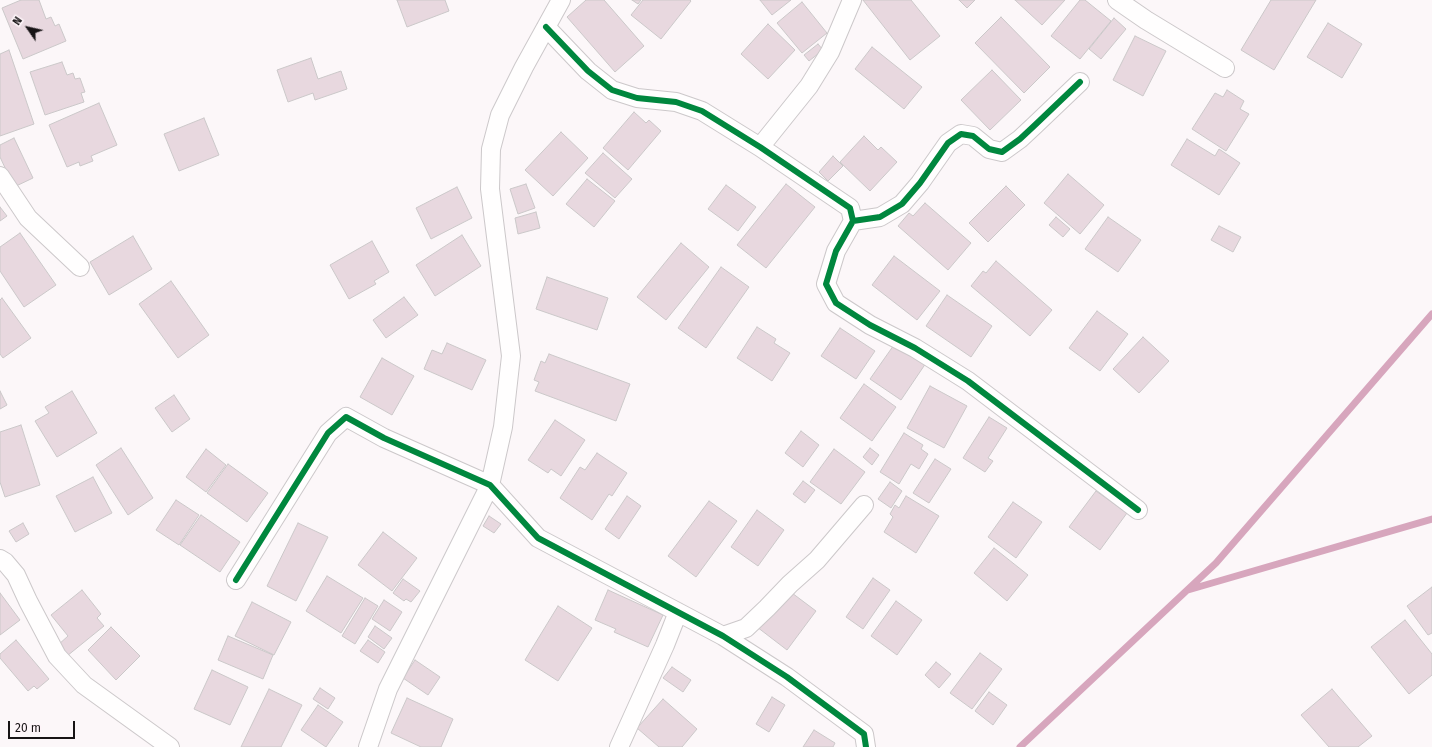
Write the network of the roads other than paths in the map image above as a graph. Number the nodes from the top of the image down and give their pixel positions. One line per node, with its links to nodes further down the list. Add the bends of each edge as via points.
1 (561, 0): 4 (street)
2 (1117, 0): 5 (street)
3 (846, 3): 7 (street, via 830,52 813,79)
4 (546, 27): 7 (street, via 588,70 612,90 636,98 676,102 702,111); 11 (street, via 500,115 491,149 490,189 511,356 503,427)
5 (1225, 68)
6 (1080, 82): 9 (street, via 1036,125 1002,152 990,149 973,136 960,134 948,143 902,204 880,217)
7 (760, 147): 9 (street, via 850,208)
8 (0, 176): 10 (street, via 28,218)
9 (853, 221): 13 (street, via 836,251 826,284 836,304 968,381)
10 (80, 267)
11 (490, 485): 15 (street, via 384,438 346,417 328,433); 16 (street, via 538,538); 19 (street, via 388,688)
12 (864, 505): 17 (street, via 817,560 746,628)
13 (1138, 510)
14 (0, 559): 18 (street, via 16,575 57,656 84,685)
15 (236, 580)
16 (678, 612): 17 (street); 20 (street)
17 (723, 636): 21 (street, via 787,677 864,734)
18 (170, 747)
19 (368, 747)
20 (619, 747)
21 (866, 747)

